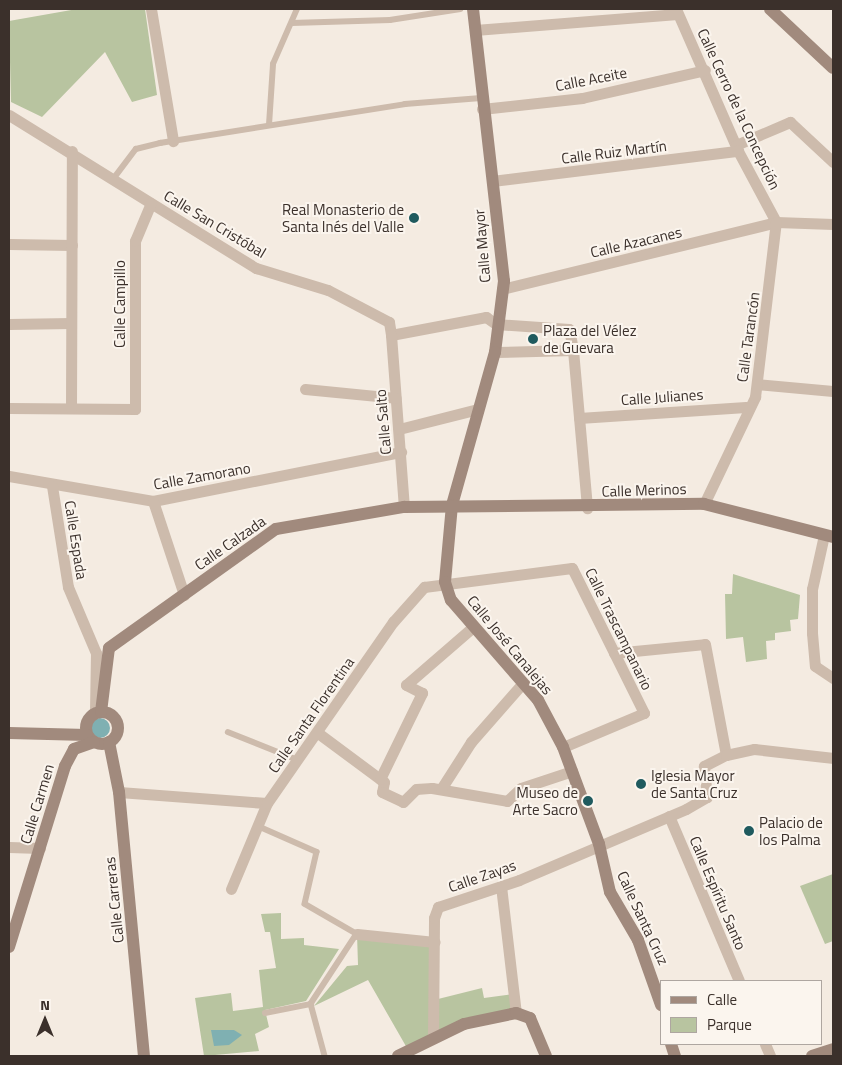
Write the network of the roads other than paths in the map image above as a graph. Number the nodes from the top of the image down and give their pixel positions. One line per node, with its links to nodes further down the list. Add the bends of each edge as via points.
1 (152, 9): 14 (street)
2 (297, 9): 7 (lane)
3 (460, 9): 7 (lane, via 390,20)
4 (472, 9): 8 (street, Calle Mayor)
5 (770, 9): 9 (street)
6 (676, 12): 8 (street); 10 (street, Calle Cerro de la Concepción)
7 (292, 23): 13 (lane, via 273,64)
8 (475, 30): 11 (street, Calle Mayor)
9 (833, 68)
10 (704, 70): 11 (street, Calle Aceite, via 582,98); 15 (street, Calle Cerro de la Concepción)
11 (482, 104): 13 (lane, via 405,104); 19 (street, Calle Mayor)
12 (9, 114): 16 (street, Calle San Cristóbal)
13 (269, 125): 14 (lane)
14 (173, 141): 18 (lane, via 136,149)
15 (737, 148): 17 (street, Calle Ruiz Martín, via 790,122); 19 (street, Calle Ruiz Martín); 21 (street, Calle Cerro de la Concepción)
16 (72, 151): 18 (street, Calle San Cristóbal); 24 (street)
17 (833, 162)
18 (114, 178): 20 (street, Calle San Cristóbal)
19 (492, 181): 25 (street, Calle Mayor)
20 (151, 203): 29 (street, Calle San Cristóbal, via 256,268 328,290 389,322); 38 (street, Calle Campillo, via 135,241 135,409)
21 (776, 222): 22 (street, Calle Azacanes); 25 (street, Calle Azacanes); 32 (street, Calle Tarancón)
22 (833, 224)
23 (9, 244): 24 (street)
24 (72, 245): 26 (street)
25 (502, 289): 28 (street, Calle Mayor)
26 (71, 323): 27 (street); 38 (street)
27 (9, 324)
28 (496, 324): 29 (street, via 486,317); 30 (street, via 553,324 569,329); 31 (street, Calle Mayor)
29 (391, 335): 35 (street, Calle Salto)
30 (573, 350): 31 (street); 40 (street)
31 (495, 352): 39 (street, Calle Mayor)
32 (757, 384): 34 (street); 36 (street, Calle Tarancón, via 752,403)
33 (306, 389): 35 (street)
34 (833, 390)
35 (396, 398): 41 (street, Calle Salto)
36 (746, 407): 40 (street, Calle Julianes); 46 (street, Calle Tarancón)
37 (9, 408): 38 (street)
38 (71, 408)
39 (478, 409): 41 (street); 47 (street, Calle Mayor)
40 (579, 418): 49 (street)
41 (399, 429): 42 (street, Calle Salto)
42 (401, 452): 45 (street, Calle Zamorano); 48 (street, Calle Salto)
43 (9, 476): 44 (street, Calle Zamorano)
44 (52, 486): 45 (street, Calle Zamorano); 57 (street, Calle Espada, via 68,587 96,653)
45 (153, 501): 52 (street)
46 (704, 504): 49 (street, Calle Merinos); 50 (street, Calle Merinos)
47 (452, 505): 48 (street, Calle Calzada); 49 (street, Calle Merinos); 51 (street, Calle José Canalejas)
48 (404, 507): 52 (street, Calle Calzada, via 276,529)
49 (587, 508)
50 (829, 536): 55 (street, via 812,589 812,633 815,666)
51 (445, 582): 53 (street, Calle José Canalejas, via 451,600); 54 (street, Calle Trascampanario, via 572,568); 60 (street, Calle Santa Florentina, via 424,587 393,622)
52 (184, 595): 57 (street, Calle Calzada, via 109,648)
53 (473, 627): 56 (street, Calle José Canalejas); 68 (street, via 406,685 422,693)
54 (614, 654): 63 (street, Calle Trascampanario, via 644,713); 64 (street, via 705,644)
55 (833, 678)
56 (522, 684): 63 (street, Calle José Canalejas, via 538,700); 69 (street, via 471,742)
57 (98, 713): 61 (street, via 86,725); 62 (street, via 111,715 117,724 117,734)
58 (228, 732): 66 (lane)
59 (9, 733): 61 (street)
60 (318, 733): 66 (street, Calle Santa Florentina); 68 (street)
61 (90, 739): 62 (street); 76 (street, Calle Carmen, via 74,749 65,766)
62 (110, 742): 70 (street, Calle Carreras)
63 (563, 747): 67 (street, Calle José Canalejas)
64 (726, 755): 65 (street, via 754,749); 72 (street, Calle Zayas, via 704,766 707,797)
65 (833, 758)
66 (298, 760): 71 (street, Calle Santa Florentina)
67 (572, 771): 69 (street, via 521,788 507,801); 74 (street, Calle Santa Cruz)
68 (380, 779): 69 (street, via 382,792 403,802 416,789)
69 (441, 789)
70 (119, 792): 71 (street); 89 (street, Calle Carreras)
71 (267, 803): 73 (street, Calle Santa Florentina)
72 (668, 816): 74 (street, Calle Zayas); 82 (street, Calle Espíritu Santo)
73 (258, 826): 78 (street, Calle Santa Florentina); 79 (lane, via 317,852 305,904)
74 (599, 844): 77 (street, Calle Zayas); 83 (street, Calle Santa Cruz, via 610,892 638,940)
75 (9, 847): 76 (street)
76 (40, 848): 81 (street, Calle Carmen)
77 (501, 886): 80 (street, Calle Zayas, via 438,907); 86 (street)
78 (231, 889)
79 (357, 934): 80 (street); 84 (lane)
80 (435, 942): 87 (street, Calle Zayas)
81 (9, 948)
82 (739, 980)
83 (660, 1002)
84 (311, 1004): 85 (lane); 90 (lane)
85 (266, 1013)
86 (516, 1013): 87 (street, via 486,1017); 92 (street, via 530,1018)
87 (433, 1036): 91 (street)
88 (833, 1049): 93 (street)
89 (144, 1056)
90 (325, 1056)
91 (398, 1056)
92 (548, 1056)
93 (812, 1056)

